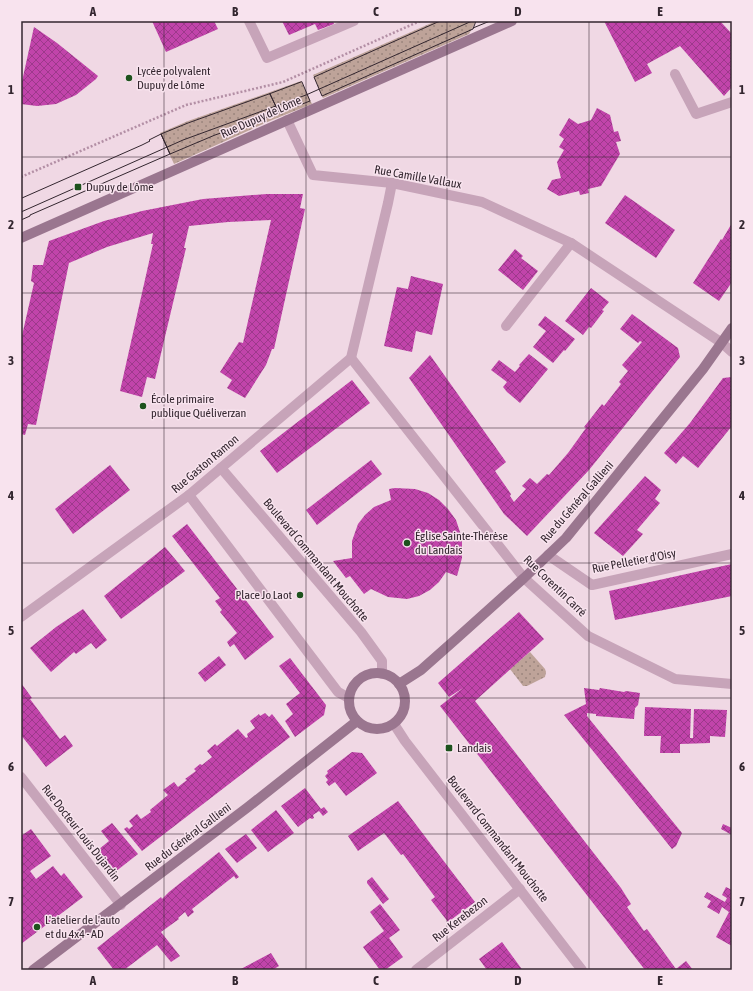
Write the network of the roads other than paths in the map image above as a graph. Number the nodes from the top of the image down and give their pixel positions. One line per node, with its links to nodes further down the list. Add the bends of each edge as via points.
1 (249, 21): 2 (street, via 267,58)
2 (354, 21)
3 (512, 21): 4 (main road, Rue Dupuy de Lôme)
4 (497, 24): 7 (main road, Rue Dupuy de Lôme)
5 (675, 74): 6 (street, via 696,114)
6 (732, 102)
7 (287, 120): 8 (street, Rue Camille Vallaux, via 313,175); 9 (main road, Rue Dupuy de Lôme)
8 (392, 183): 10 (street, Rue Camille Vallaux, via 482,202); 15 (street)
9 (21, 238)
10 (571, 242): 11 (street); 13 (street, Rue Camille Vallaux)
11 (506, 326)
12 (732, 328): 13 (main road, Rue du Général Gallieni)
13 (722, 343): 14 (street, Rue Camille Vallaux); 19 (main road, Rue du Général Gallieni, via 566,538)
14 (732, 352)
15 (351, 358): 16 (street, Rue Gaston Ramon); 20 (street, Rue Corentin Carré)
16 (221, 468): 17 (street, Rue Gaston Ramon); 22 (street, Boulevard Commandant Mouchotte, via 361,632 382,661)
17 (189, 495): 21 (street, Rue Gaston Ramon); 25 (street, via 338,692)
18 (732, 554): 19 (street, Rue Pelletier d'Oisy, via 592,585)
19 (548, 555): 20 (main road, Rue du Général Gallieni)
20 (524, 578): 23 (main road, Rue du Général Gallieni, via 420,670); 24 (street, Rue Corentin Carré, via 588,636 675,679)
21 (21, 617)
22 (382, 674): 23 (main road); 25 (main road, via 364,676 352,689)
23 (399, 684): 27 (main road, via 404,694 404,705 401,715)
24 (732, 684)
25 (349, 698): 26 (main road, via 350,710)
26 (357, 721): 27 (main road, via 374,729); 30 (main road, Rue du Général Gallieni)
27 (394, 724): 29 (street, Boulevard Commandant Mouchotte)
28 (21, 778): 30 (street, Rue Docteur Louis Dujardin)
29 (520, 888): 32 (street, Rue Kerebezon); 33 (street, Boulevard Commandant Mouchotte)
30 (121, 905): 31 (main road, Rue du Général Gallieni)
31 (33, 970)
32 (416, 970)
33 (582, 970)

